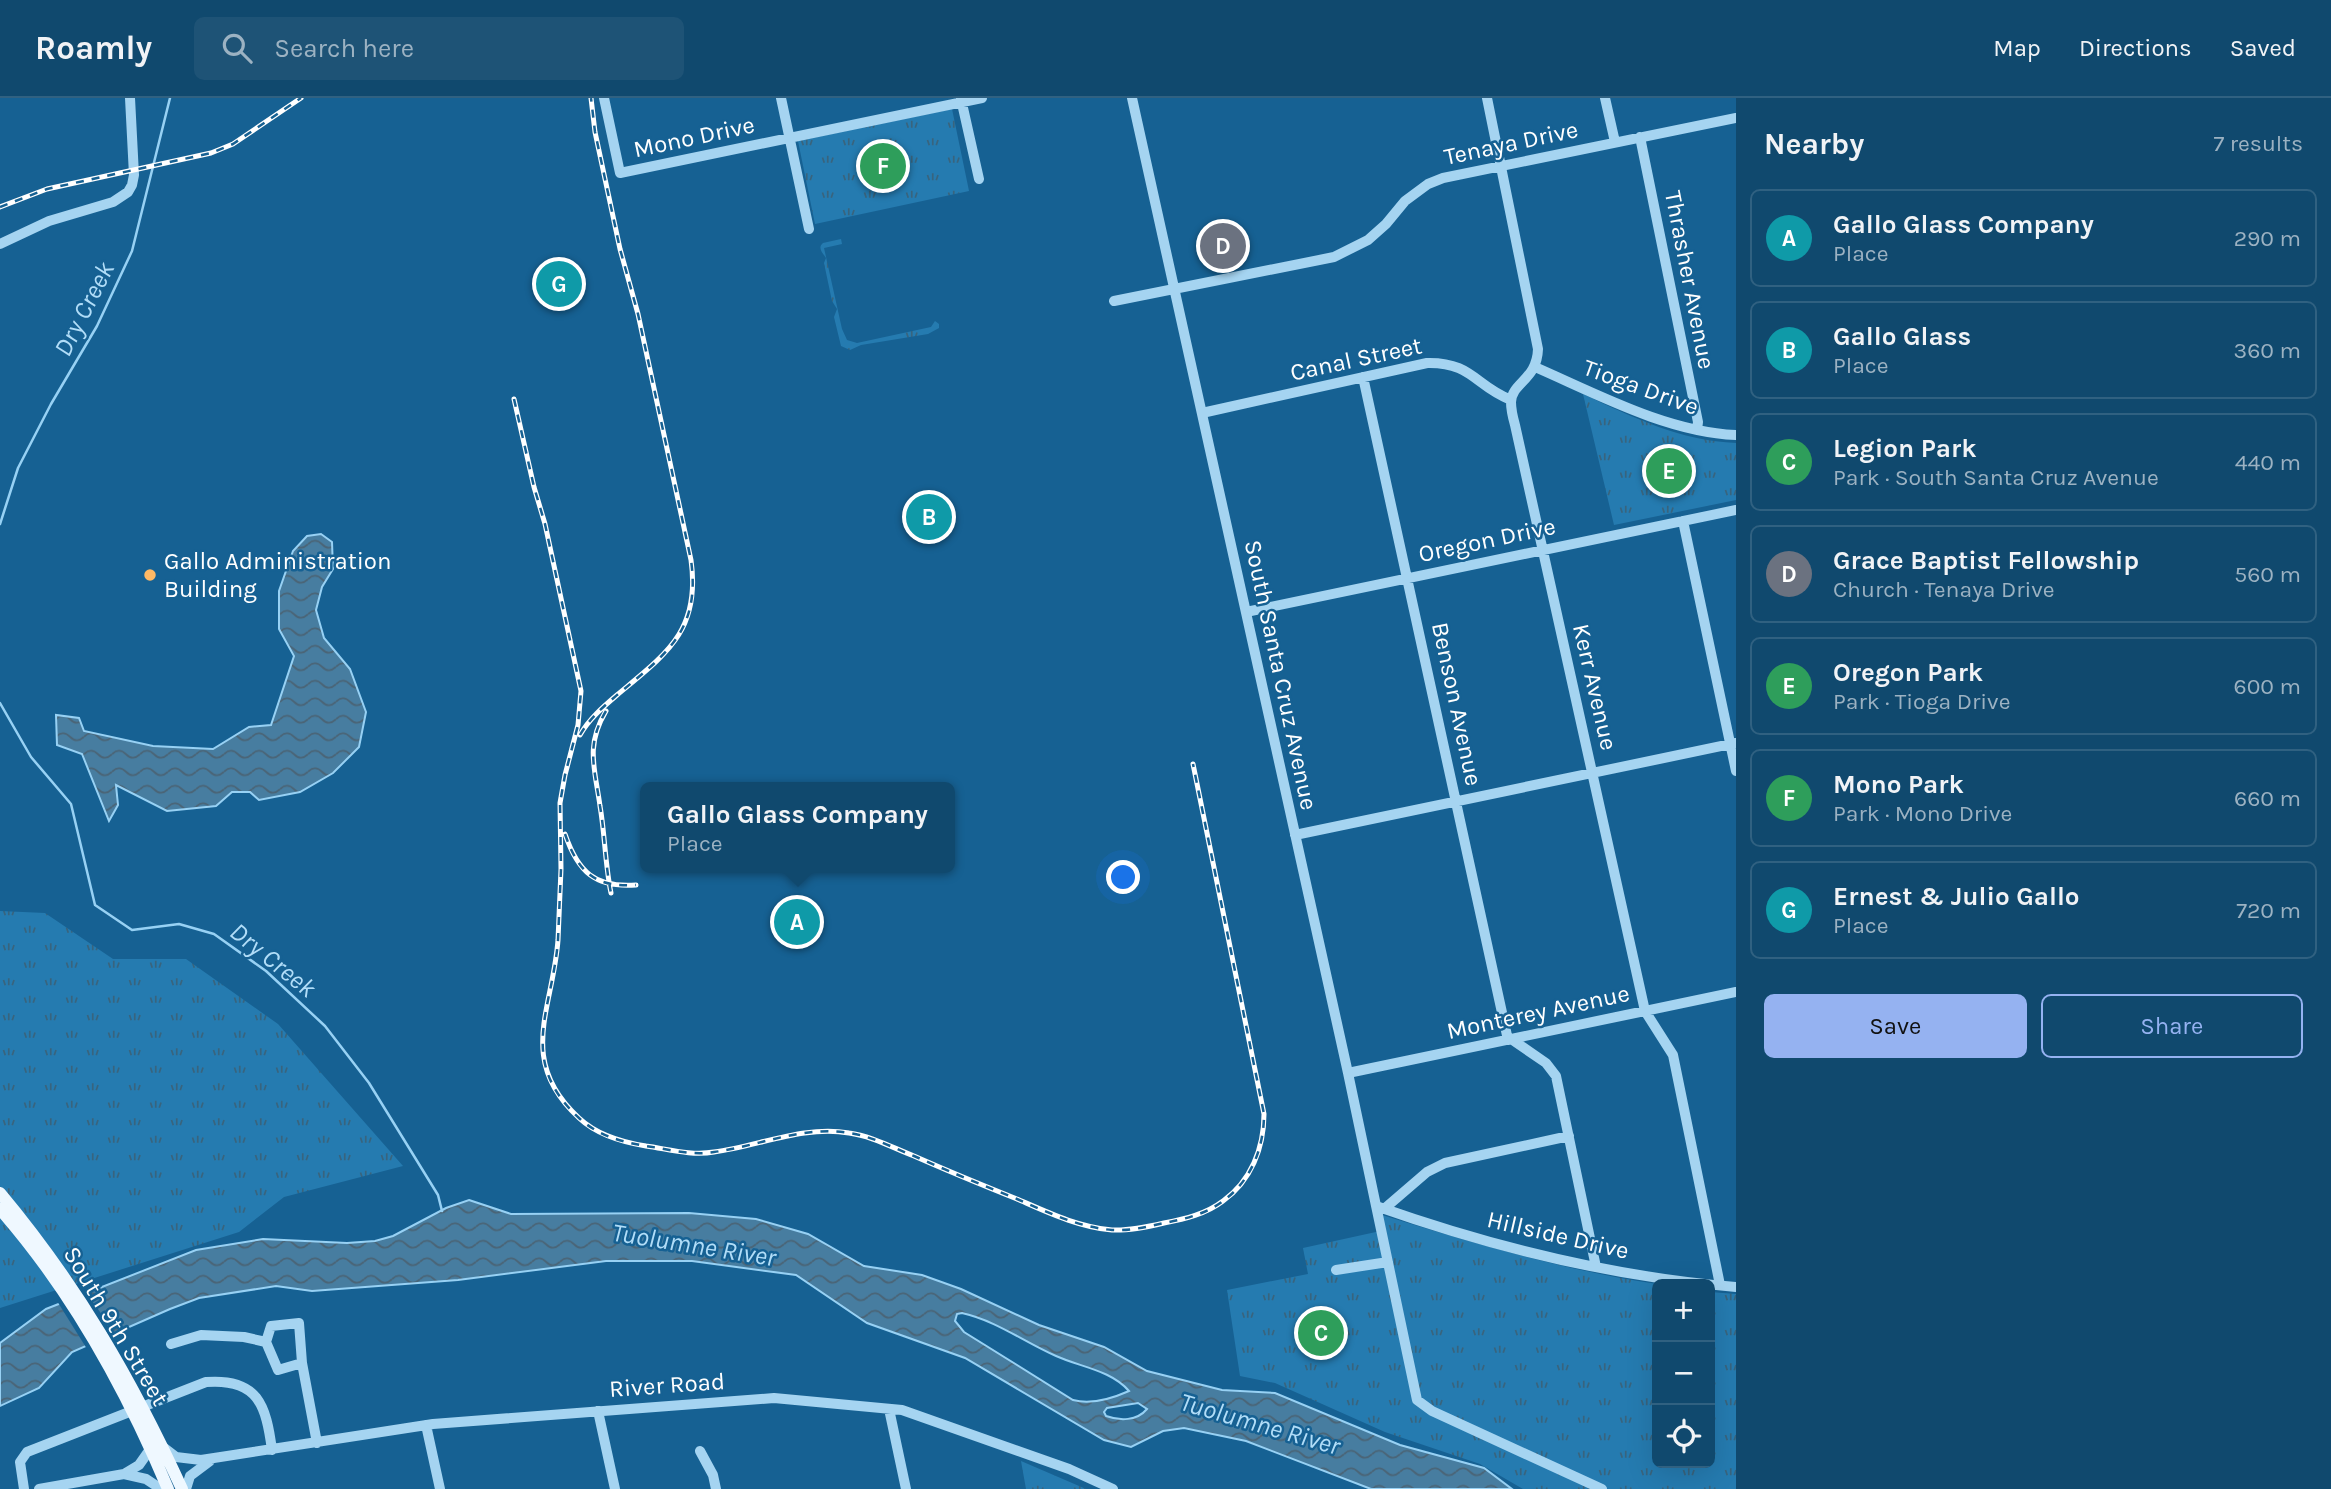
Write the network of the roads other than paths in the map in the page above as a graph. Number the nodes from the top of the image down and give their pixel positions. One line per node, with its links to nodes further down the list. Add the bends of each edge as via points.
1 (130, 98): 16 (street, via 134,175 125,194)
2 (604, 98): 11 (street, Mono Drive, via 620,173)
3 (781, 98): 11 (street)
4 (982, 98): 8 (street, Mono Drive)
5 (1132, 98): 17 (street, South Santa Cruz Avenue)
6 (1486, 98): 13 (street)
7 (1605, 98): 12 (street)
8 (961, 100): 11 (street, Mono Drive); 14 (street)
9 (1736, 118): 10 (street, Tenaya Drive)
10 (1640, 137): 12 (street, Tenaya Drive); 23 (street, Thrasher Avenue)
11 (788, 138): 15 (street)
12 (1615, 142): 13 (street, Tenaya Drive)
13 (1502, 165): 17 (street, Tenaya Drive, via 1428,184 1405,201 1376,234 1346,252); 19 (street, via 1538,345)
14 (979, 179)
15 (809, 229)
16 (0, 244)
17 (1174, 289): 18 (street, Tenaya Drive); 22 (street, South Santa Cruz Avenue)
18 (1114, 301)
19 (1535, 367): 21 (street); 23 (street, Tioga Drive)
20 (1363, 377): 21 (street, Canal Street, via 1427,363 1451,365); 22 (street, Canal Street); 28 (street, Benson Avenue)
21 (1511, 400): 27 (street, Kerr Avenue)
22 (1202, 414): 29 (street, South Santa Cruz Avenue)
23 (1697, 430): 24 (street, Tioga Drive)
24 (1736, 435)
25 (1736, 510): 26 (street, Oregon Drive)
26 (1682, 521): 27 (street, Oregon Drive); 30 (street)
27 (1543, 550): 28 (street, Oregon Drive); 32 (street, Kerr Avenue)
28 (1409, 577): 29 (street, Oregon Drive); 33 (street, Benson Avenue)
29 (1246, 612): 34 (street, South Santa Cruz Avenue)
30 (1733, 743): 31 (street); 32 (street)
31 (1736, 771)
32 (1593, 772): 33 (street); 36 (street, Kerr Avenue)
33 (1456, 800): 34 (street); 37 (street, Benson Avenue)
34 (1295, 835): 38 (street, South Santa Cruz Avenue)
35 (1736, 992): 36 (street, Monterey Avenue)
36 (1645, 1011): 37 (street, Monterey Avenue); 46 (street, Kerr Avenue, via 1673,1055)
37 (1510, 1040): 38 (street, Monterey Avenue); 39 (street, via 1552,1069)
38 (1348, 1073): 41 (street, South Santa Cruz Avenue)
39 (1569, 1136): 41 (street, via 1445,1163); 44 (street)
40 (0, 1193): 55 (main road, South 9th Street, via 41,1244 118,1361 150,1421)
41 (1380, 1208): 43 (street, South Santa Cruz Avenue); 44 (street, Hillside Drive, via 1482,1240)
42 (0, 1209): 55 (main road, South 9th Street, via 84,1324)
43 (1388, 1262): 45 (street); 70 (street, South Santa Cruz Avenue, via 1417,1400)
44 (1596, 1267): 46 (street, Hillside Drive)
45 (1336, 1270)
46 (1720, 1285): 47 (street, Hillside Drive)
47 (1736, 1287)
48 (266, 1342): 49 (street, via 201,1335); 50 (street, via 278,1370); 50 (street, via 271,1326 299,1323)
49 (172, 1344)
50 (302, 1363): 54 (street)
51 (889, 1409): 52 (street, River Road, via 774,1398); 68 (street); 69 (street, River Road, via 1069,1469)
52 (598, 1411): 53 (street, River Road); 66 (street)
53 (426, 1425): 54 (street, River Road); 65 (street)
54 (317, 1443): 56 (street, River Road)
55 (154, 1446): 58 (street, River Road, via 176,1457); 59 (street, via 136,1468); 63 (main road, South 9th Street); 64 (main road, South 9th Street)
56 (272, 1450): 58 (street, River Road); 60 (street, via 269,1424 256,1396 244,1385 206,1382 27,1452 20,1462)
57 (700, 1451): 67 (street)
58 (213, 1458): 64 (street, via 190,1476)
59 (124, 1474): 61 (street); 62 (street, via 146,1479)
60 (24, 1489)
61 (39, 1489)
62 (161, 1489)
63 (169, 1489)
64 (184, 1489)
65 (440, 1489)
66 (615, 1489)
67 (716, 1489)
68 (906, 1489)
69 (1113, 1489)
70 (1602, 1489)

